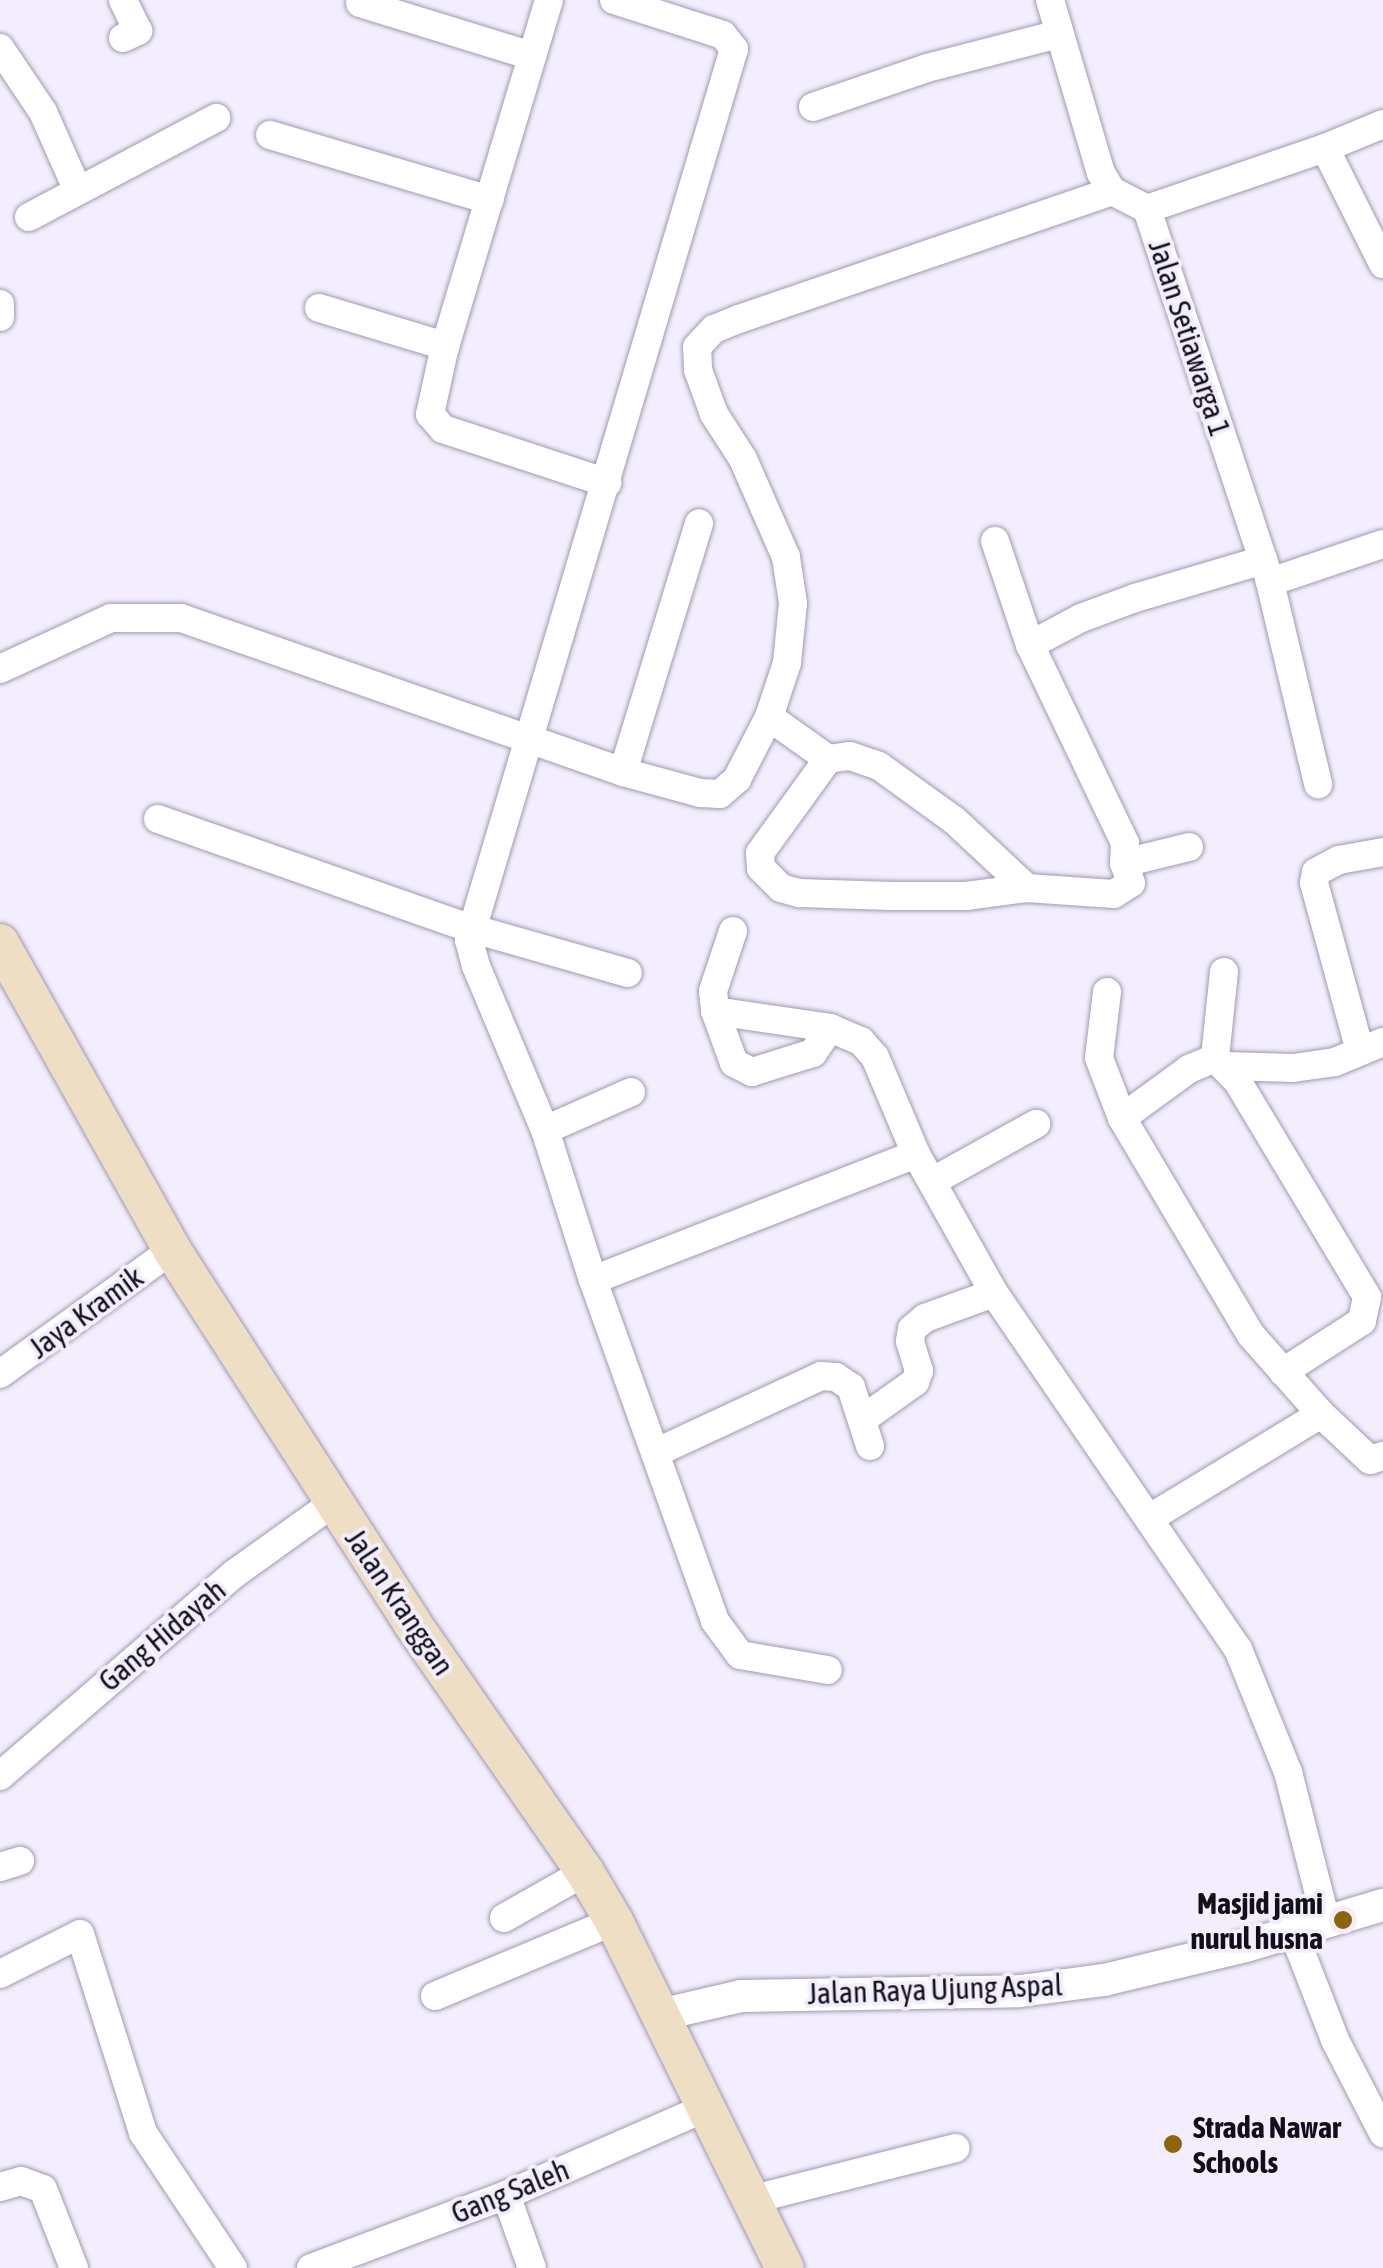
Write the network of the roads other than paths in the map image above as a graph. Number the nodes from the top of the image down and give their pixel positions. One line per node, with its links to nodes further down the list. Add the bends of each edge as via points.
1 (124, 0): 7 (street, via 138,31)
2 (549, 0): 9 (street)
3 (614, 0): 26 (street, via 722,35 734,49)
4 (1050, 0): 6 (street)
5 (360, 3): 9 (street)
6 (1058, 34): 11 (street, via 926,68); 16 (street)
7 (123, 38)
8 (0, 48): 10 (street)
9 (532, 56): 18 (street)
10 (12, 95): 17 (street, via 42,112)
11 (813, 107)
12 (216, 118): 17 (street)
13 (1383, 124): 15 (street)
14 (270, 135): 18 (street)
15 (1325, 148): 19 (street); 21 (street)
16 (1112, 191): 19 (street, Jalan Setiawarga 1); 33 (street, via 739,319 697,347 714,414 744,459 786,558 793,604 789,643)
17 (78, 192): 20 (street)
18 (490, 200): 25 (street)
19 (1147, 209): 30 (street, Jalan Setiawarga 1)
20 (29, 217)
21 (1383, 264)
22 (0, 304): 24 (street)
23 (319, 308): 25 (street)
24 (0, 317)
25 (445, 346): 26 (street, via 434,422)
26 (607, 483): 34 (street)
27 (698, 523): 36 (street)
28 (995, 541): 31 (street)
29 (1383, 544): 30 (street)
30 (1266, 571): 31 (street, via 1135,598); 37 (street, Jalan Setiawarga 1)
31 (1030, 645): 41 (street, via 1125,843)
32 (0, 668): 34 (street, via 111,618 181,618)
33 (769, 717): 35 (street); 36 (street, via 738,779 720,794)
34 (528, 738): 36 (street); 43 (street)
35 (828, 759): 42 (street, via 850,756 879,766 954,820); 42 (street, via 760,853 761,868 782,888 966,896)
36 (624, 772)
37 (1318, 784)
38 (158, 819): 43 (street)
39 (1189, 847): 41 (street)
40 (1383, 852): 51 (street, via 1339,860 1316,872 1314,883)
41 (1124, 863): 42 (street, via 1131,883 1122,892)
42 (1028, 888)
43 (470, 928): 47 (street); 56 (street, via 476,966)
44 (733, 932): 49 (street, via 715,974)
45 (0, 942): 59 (main road, Jalan Kranggan)
46 (1224, 972): 52 (street)
47 (628, 974)
48 (1107, 992): 54 (street, via 1099,1058)
49 (715, 1011): 50 (street); 50 (street, via 734,1063 752,1072 812,1053)
50 (830, 1028): 57 (street, via 861,1041 875,1057)
51 (1371, 1046): 52 (street, via 1335,1062 1293,1068)
52 (1220, 1062): 54 (street, via 1189,1069); 62 (street, via 1367,1297 1362,1321)
53 (631, 1092): 56 (street)
54 (1122, 1118): 62 (street, via 1251,1335)
55 (1036, 1124): 58 (street)
56 (544, 1130): 60 (street)
57 (916, 1154): 58 (street); 60 (street)
58 (933, 1180): 61 (street)
59 (172, 1250): 63 (street, Jaya Kramik); 67 (main road, Jalan Kranggan)
60 (593, 1280): 65 (street)
61 (994, 1293): 65 (street, via 912,1329 915,1382 866,1433 851,1387 821,1376); 68 (street)
62 (1283, 1372): 64 (street)
63 (0, 1374)
64 (1321, 1414): 66 (street, via 1370,1460); 68 (street)
65 (655, 1453): 69 (street, via 715,1621 740,1655)
66 (1383, 1456)
67 (333, 1504): 70 (street, Gang Hidayah, via 234,1574); 71 (main road, Jalan Kranggan)
68 (1150, 1518): 75 (street, via 1238,1649 1288,1772)
69 (828, 1670)
70 (0, 1776)
71 (585, 1872): 73 (street); 74 (main road, Jalan Kranggan)
72 (1383, 1906): 75 (street, Jalan Raya Ujung Aspal)
73 (504, 1918)
74 (614, 1921): 78 (street); 79 (main road, Jalan Kranggan)
75 (1326, 1921): 76 (street, Jalan Raya Ujung Aspal)
76 (1293, 1932): 79 (street, Jalan Raya Ujung Aspal, via 1088,1983 1020,1992 741,1996); 81 (street, via 1335,2040)
77 (0, 1974): 87 (street, via 80,1934 143,2133)
78 (435, 1996)
79 (659, 2014): 80 (main road, Jalan Kranggan)
80 (705, 2108): 84 (street, Gang Saleh); 85 (main road, Jalan Kranggan)
81 (1383, 2133)
82 (956, 2148): 85 (street)
83 (0, 2187): 86 (street, via 21,2180 43,2189)
84 (506, 2195): 88 (street, Gang Saleh); 89 (street)
85 (750, 2200): 90 (main road, Jalan Kranggan)
86 (74, 2268)
87 (234, 2268)
88 (311, 2268)
89 (532, 2268)
90 (786, 2268)

